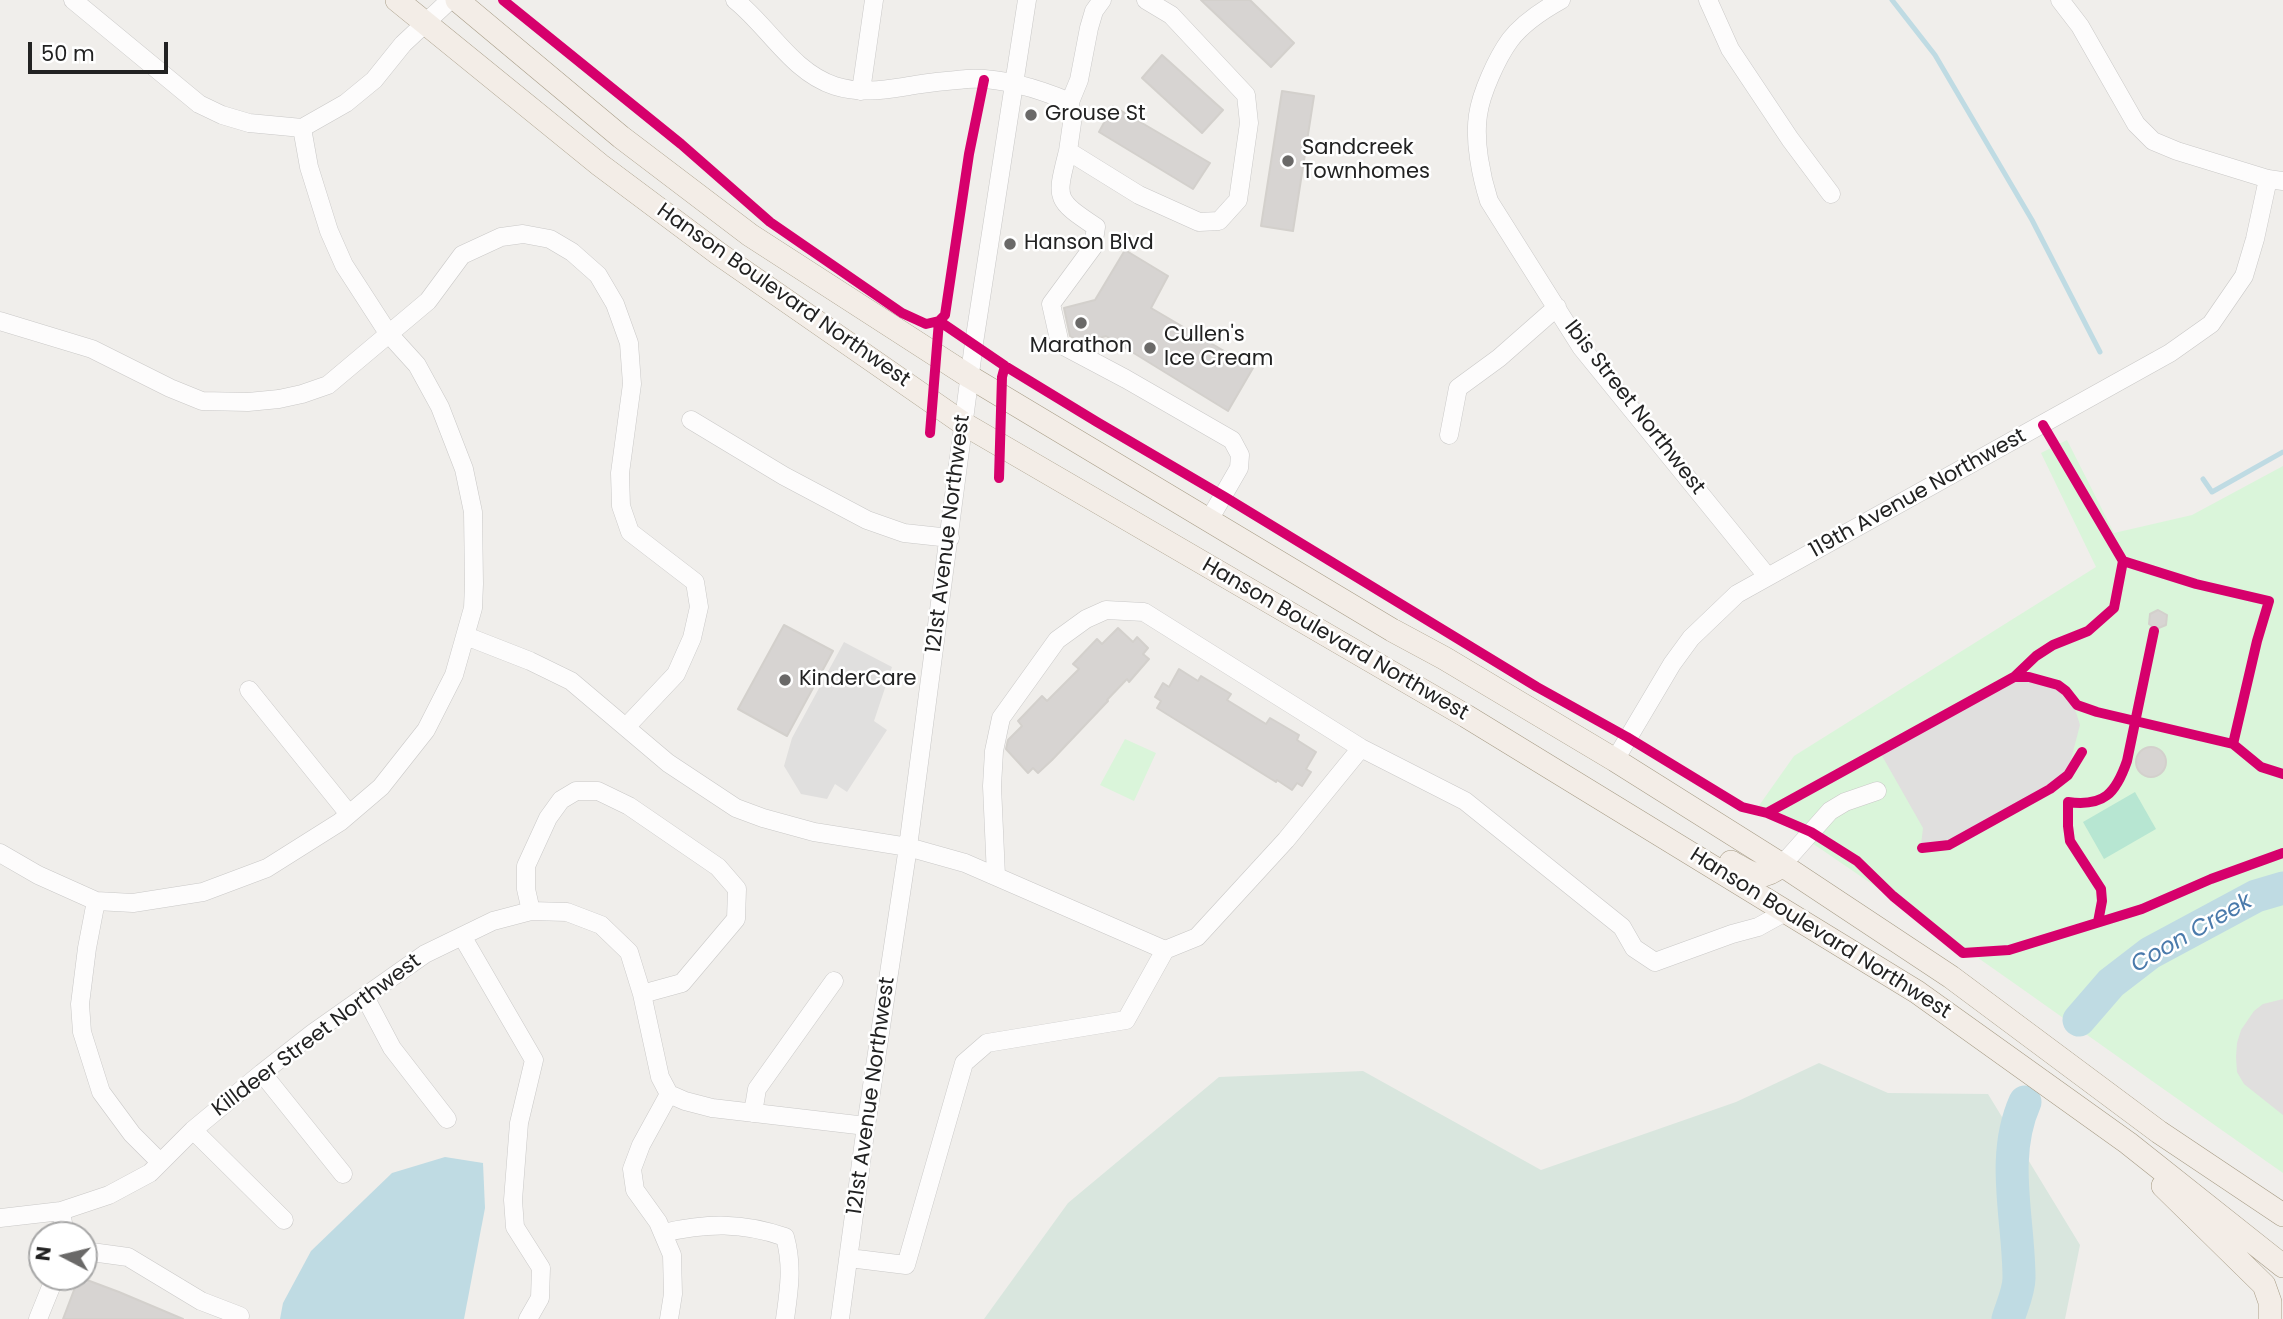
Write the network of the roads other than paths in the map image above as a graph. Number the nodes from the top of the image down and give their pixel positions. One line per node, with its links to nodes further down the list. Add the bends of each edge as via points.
1 (73, 0): 17 (street, via 199,104 249,123)
2 (397, 0): 13 (main road, Hanson Boulevard Northwest)
3 (450, 0): 13 (street)
4 (457, 0): 24 (main road, Hanson Boulevard Northwest, via 621,137 750,235)
5 (735, 0): 15 (street, via 795,62 835,85)
6 (874, 0): 15 (street)
7 (1027, 0): 14 (street, 121st Avenue Northwest)
8 (1102, 0): 16 (street, via 1094,11)
9 (1146, 0): 18 (street, via 1171,15 1246,95 1249,123 1238,200 1219,221 1199,222 1139,195)
10 (1562, 0): 21 (street, Ibis Street Northwest, via 1511,40 1490,78 1478,115 1482,178 1489,201)
11 (1707, 0): 20 (street, via 1730,49)
12 (2060, 0): 19 (street, via 2136,124 2153,141)
13 (426, 24): 17 (street, via 374,80 346,103); 26 (main road, Hanson Boulevard Northwest, via 719,254)
14 (1014, 84): 15 (street, via 970,79); 16 (street); 24 (street, 121st Avenue Northwest)
15 (861, 91)
16 (1070, 102): 18 (street)
17 (302, 128): 23 (street, via 329,231 344,265)
18 (1068, 151): 28 (street, via 1061,179 1063,204 1096,228 1093,247 1051,304 1060,344 1232,440 1240,455 1239,468)
19 (2276, 180): 30 (street, 119th Avenue Northwest, via 2244,275 2211,324 2170,354)
20 (1831, 194)
21 (1557, 307): 27 (street, via 1458,388); 30 (street, Ibis Street Northwest, via 1581,347)
22 (0, 321): 23 (street, via 92,349 202,401 258,401 328,385)
23 (388, 333): 31 (street, via 416,365 440,407 464,469 473,512 474,554 473,608); 34 (street, via 428,301 462,255 501,237 523,234 550,239 572,252 597,275 615,304 629,343 632,384 620,473 621,506 630,532 695,582 698,607 692,638 676,674)
24 (970, 377): 26 (street, 121st Avenue Northwest); 28 (main road, Hanson Boulevard Northwest)
25 (691, 420): 29 (street, via 867,520 904,533)
26 (964, 424): 29 (street, 121st Avenue Northwest); 32 (main road, Hanson Boulevard Northwest)
27 (1449, 435)
28 (1209, 520): 36 (main road, Hanson Boulevard Northwest)
29 (950, 538): 39 (street, 121st Avenue Northwest)
30 (1767, 576): 36 (street, 119th Avenue Northwest, via 1737,593 1691,638)
31 (466, 636): 34 (street, via 571,681); 38 (street, via 454,675 426,730 381,787)
32 (1415, 686): 41 (main road, via 1448,691 1751,874 1771,874); 45 (main road, Hanson Boulevard Northwest)
33 (249, 690): 38 (street)
34 (626, 726): 39 (street, via 668,763 736,808 814,832)
35 (1361, 748): 42 (street, via 1144,612 1106,610 1057,640 1001,718 992,786); 45 (street, via 1465,801 1622,927 1634,948 1655,962 1758,927); 47 (street, via 1286,840 1197,937)
36 (1615, 760): 41 (main road, Hanson Boulevard Northwest)
37 (1877, 791): 41 (street, via 1830,811)
38 (349, 814): 43 (street, via 267,869 204,892 133,903)
39 (908, 847): 42 (street); 55 (street, 121st Avenue Northwest)
40 (0, 853): 43 (street)
41 (1782, 865): 61 (main road, Hanson Boulevard Northwest, via 1951,977 2159,1132)
42 (996, 876): 47 (street)
43 (96, 901): 58 (street, via 80,1004 82,1032 101,1092)
44 (531, 911): 46 (street, Killdeer Street Northwest, via 492,921); 49 (street, Killdeer Street Northwest, via 567,912 601,925 629,952); 49 (street, via 526,866 548,818 561,800 576,791 598,791 629,807 718,867 737,889 736,919 682,983)
45 (1787, 911): 57 (main road, Hanson Boulevard Northwest, via 1917,992)
46 (462, 936): 50 (street, Killdeer Street Northwest, via 425,954); 72 (street, via 534,1060 519,1123 513,1200 515,1227 541,1268 540,1298)
47 (1165, 950): 67 (street, via 1126,1020 987,1043 964,1063 906,1265)
48 (834, 981): 53 (street, via 757,1089)
49 (642, 994): 52 (street, Killdeer Street Northwest, via 660,1077)
50 (365, 997): 51 (street, Killdeer Street Northwest); 54 (street, via 392,1048)
51 (262, 1073): 56 (street, Killdeer Street Northwest); 59 (street)
52 (669, 1094): 53 (street, via 703,1106); 65 (street, via 632,1169 635,1190)
53 (752, 1113): 55 (street)
54 (447, 1119)
55 (866, 1126): 67 (street, 121st Avenue Northwest)
56 (193, 1130): 58 (street, Killdeer Street Northwest); 63 (street)
57 (2128, 1143): 68 (main road, Hanson Boulevard Northwest); 76 (main road, via 2165,1190 2264,1284)
58 (160, 1162): 60 (street, Killdeer Street Northwest, via 150,1173 109,1195)
59 (343, 1174)
60 (61, 1211): 62 (street, Killdeer Street Northwest); 64 (street)
61 (2283, 1215)
62 (0, 1218)
63 (284, 1220)
64 (63, 1221)
65 (663, 1233): 73 (street, via 672,1255); 74 (street, via 722,1224 785,1237 791,1279)
66 (98, 1253): 70 (street, via 128,1257 201,1301)
67 (849, 1258): 75 (street, 121st Avenue Northwest)
68 (2283, 1266)
69 (49, 1291): 71 (street)
70 (240, 1316)
71 (38, 1319)
72 (528, 1319)
73 (669, 1319)
74 (785, 1319)
75 (840, 1319)
76 (2270, 1319)

